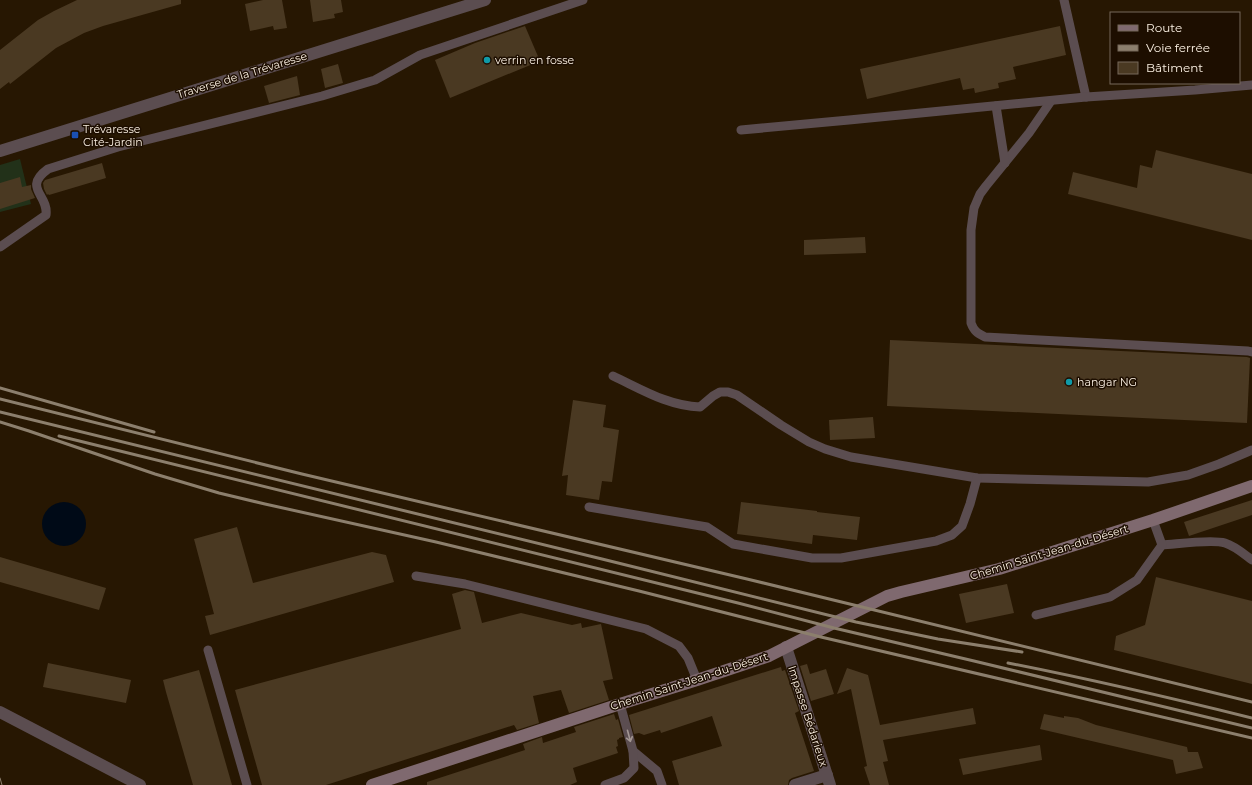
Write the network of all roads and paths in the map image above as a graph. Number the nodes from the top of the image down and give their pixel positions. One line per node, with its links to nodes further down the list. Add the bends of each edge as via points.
1 (485, 0): 9 (street, Traverse de la Trévaresse)
2 (583, 0): 11 (lane, via 420,55 375,80 322,96 118,147 48,169 37,180 37,189 47,210 46,215)
3 (1064, 0): 5 (lane)
4 (1252, 85): 5 (lane)
5 (1086, 97): 6 (lane)
6 (1051, 101): 7 (lane); 10 (lane)
7 (996, 106): 8 (lane); 10 (lane)
8 (741, 130)
9 (0, 150)
10 (1005, 162): 12 (lane, via 980,194 974,208 971,230 971,323 977,334 985,337)
11 (0, 247)
12 (1252, 352)
13 (613, 376): 15 (lane, via 655,396 686,406 700,407 720,392 728,392 737,395 809,442 825,449 851,457)
14 (1252, 450): 15 (lane, via 1188,474 1148,482)
15 (977, 478): 17 (lane, via 962,526 952,535 936,541 841,558 812,558 733,544 707,527)
16 (1252, 486): 18 (street, Chemin Saint-Jean-du-Désert)
17 (589, 507)
18 (1153, 520): 19 (lane); 23 (street, Chemin Saint-Jean-du-Désert, via 999,569 887,596)
19 (1162, 545): 20 (lane, via 1225,543 1240,550); 22 (lane, via 1138,580 1110,597)
20 (1252, 560)
21 (416, 576): 25 (lane, via 465,584 646,629 679,646 688,658)
22 (1036, 615)
23 (786, 647): 25 (street, Chemin Saint-Jean-du-Désert, via 769,656); 29 (street, Impasse Bédarieux)
24 (208, 650): 31 (lane)
25 (697, 680): 26 (street, Chemin Saint-Jean-du-Désert)
26 (620, 704): 28 (lane, one-way to 28); 32 (street, Chemin Saint-Jean-du-Désert)
27 (0, 712): 30 (street)
28 (633, 751): 33 (lane, via 634,768 624,778); 34 (lane, via 657,771)
29 (829, 780): 35 (street)
30 (140, 785)
31 (247, 785)
32 (372, 785)
33 (605, 785)
34 (662, 785)
35 (795, 785)

